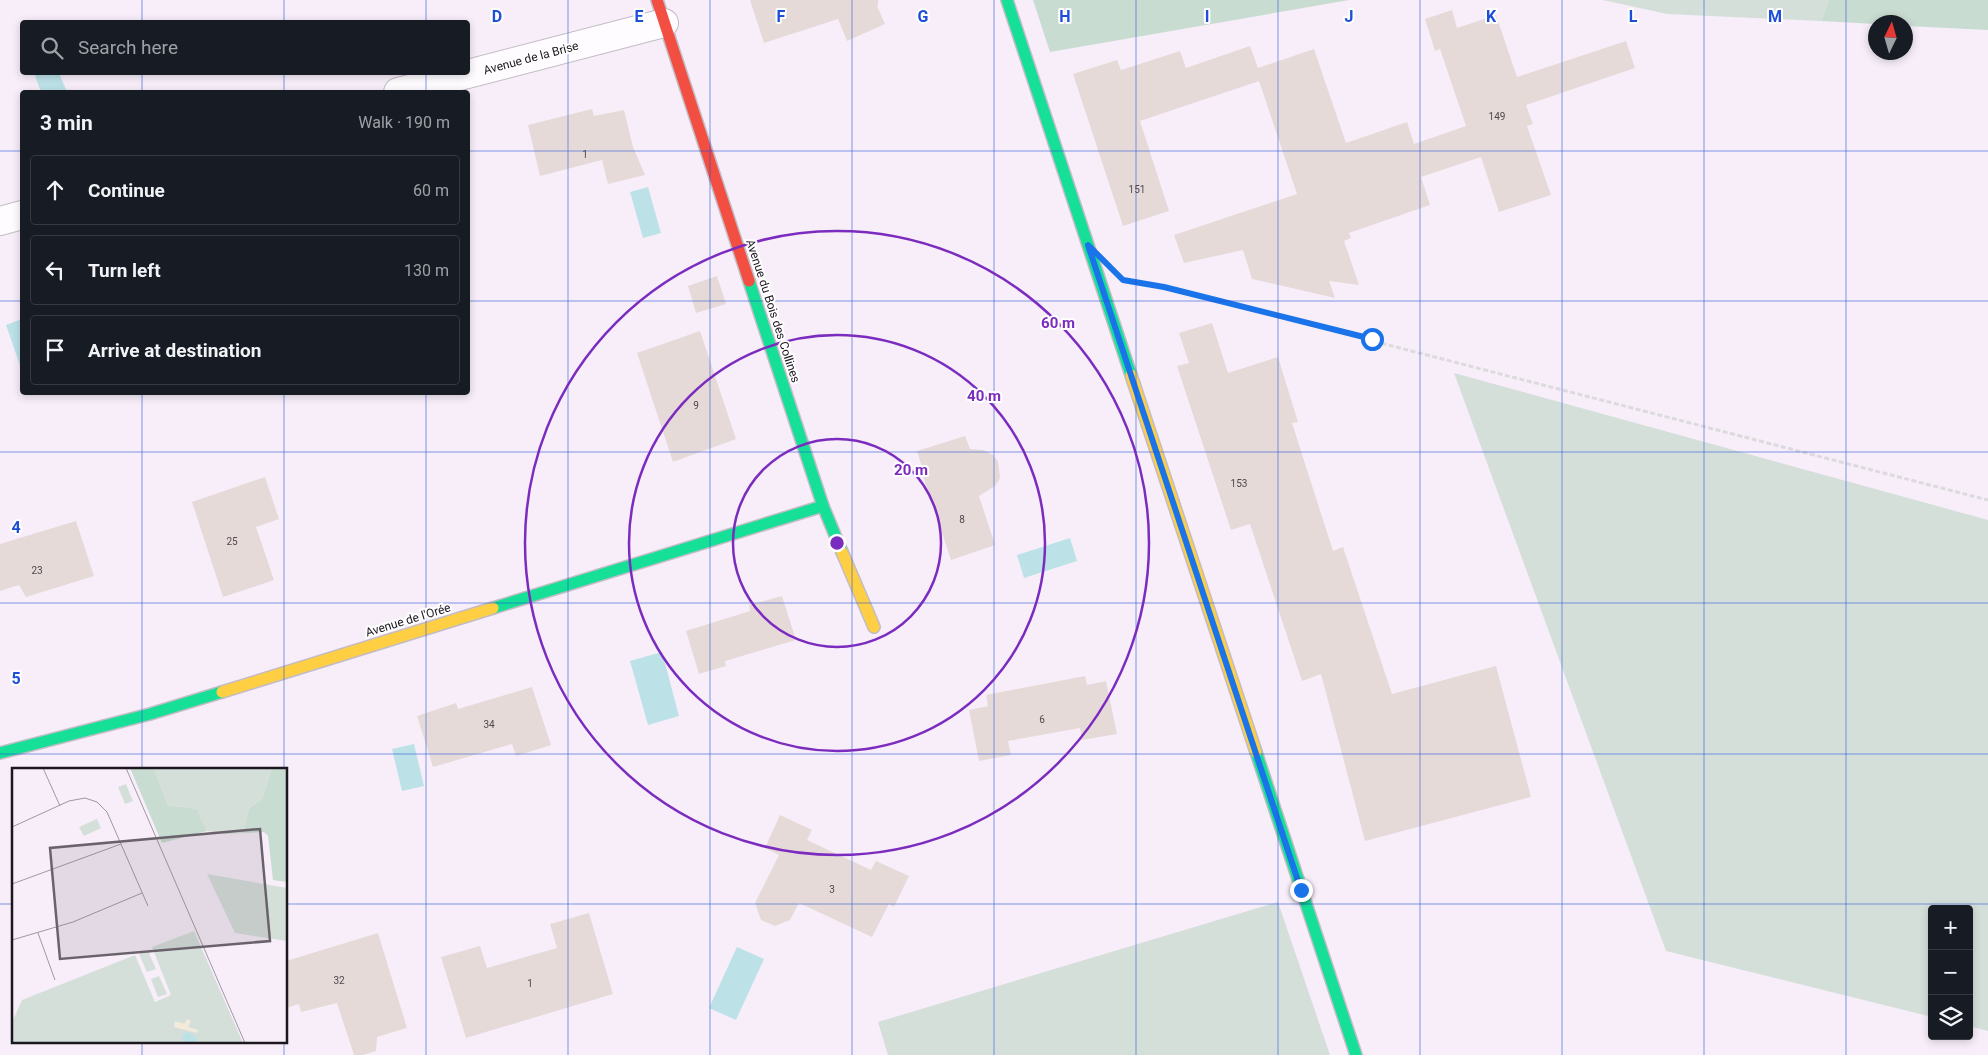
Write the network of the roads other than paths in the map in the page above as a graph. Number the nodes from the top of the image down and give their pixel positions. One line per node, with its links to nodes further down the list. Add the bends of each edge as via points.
1 (1007, 0): 11 (street)
2 (660, 12): 3 (street, Avenue de la Brise); 8 (street, Avenue du Bois des Collines)
3 (470, 70)
4 (454, 75): 5 (street, Avenue de la Brise)
5 (405, 90)
6 (20, 216): 7 (street)
7 (0, 221)
8 (822, 506): 9 (street, Avenue du Bois des Collines); 10 (street, Avenue de l'Orée, via 150,714)
9 (874, 627)
10 (0, 754)
11 (1356, 1055)

